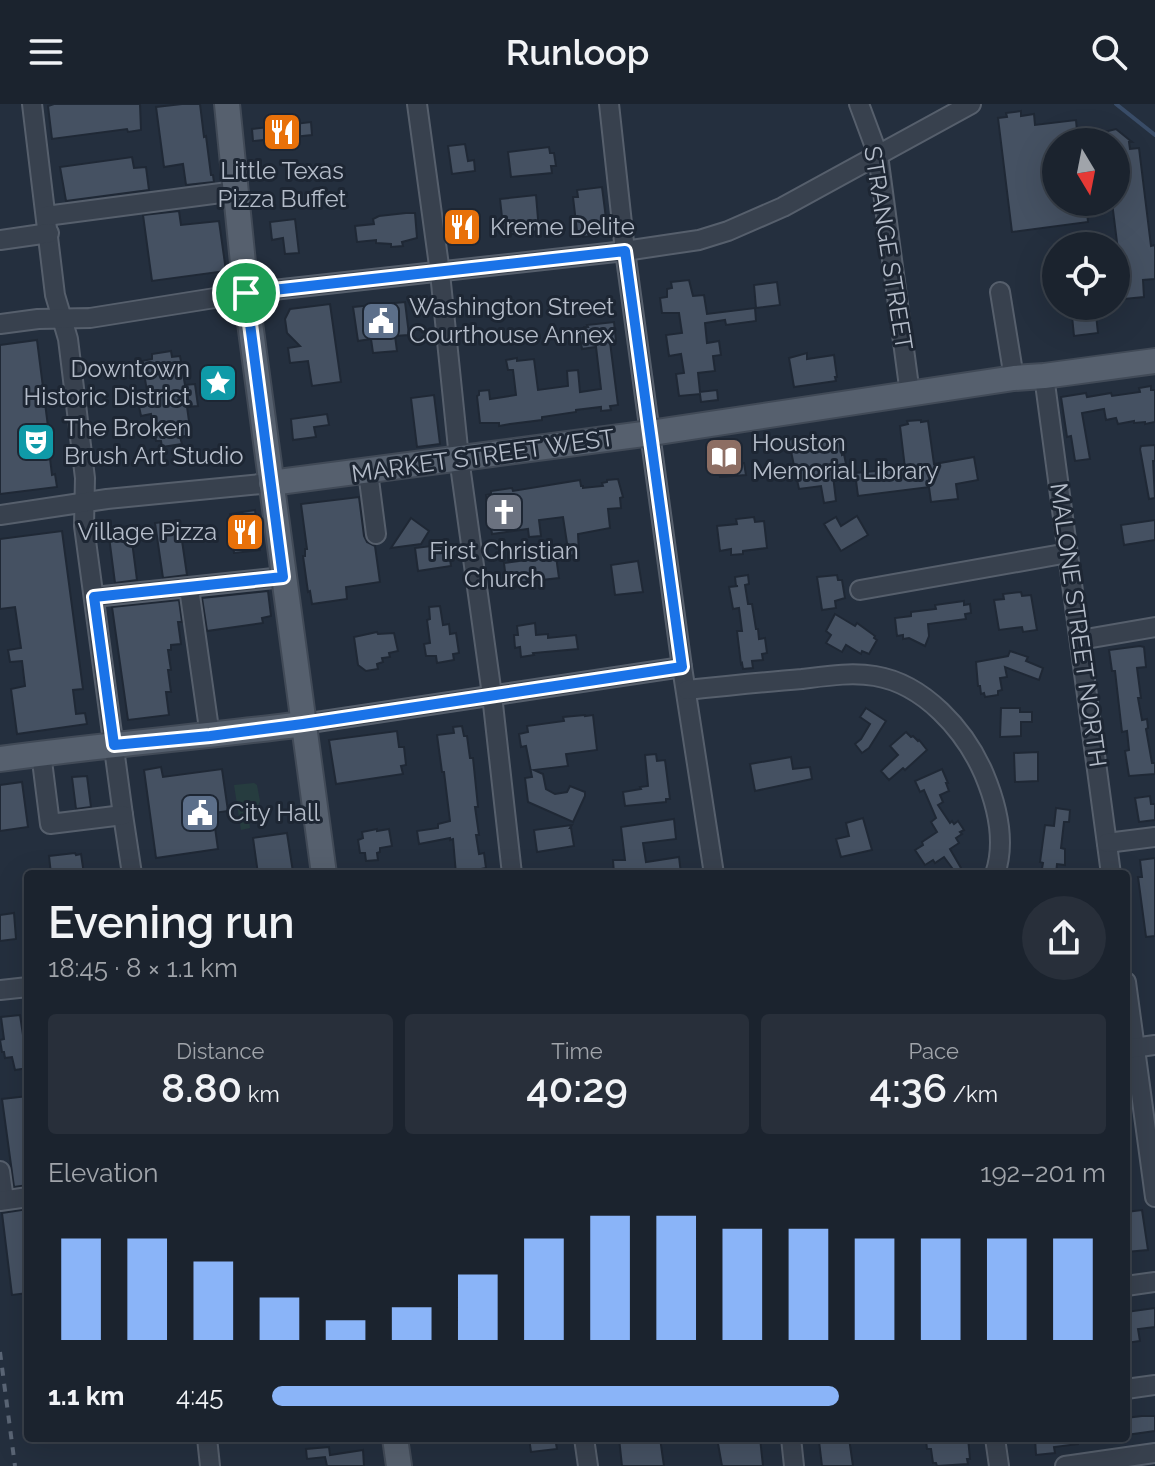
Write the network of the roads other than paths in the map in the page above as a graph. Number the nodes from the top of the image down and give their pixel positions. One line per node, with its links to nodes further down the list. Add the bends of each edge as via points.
1 (32, 104): 9 (street)
2 (227, 104): 8 (main road)
3 (417, 104): 12 (street)
4 (609, 104): 11 (street)
5 (859, 104): 7 (street, STRANGE STREET)
6 (971, 104): 7 (street)
7 (878, 155): 11 (street, via 728,231); 20 (street, STRANGE STREET)
8 (236, 191): 9 (street); 14 (main road)
9 (48, 225): 10 (street); 15 (street)
10 (0, 240)
11 (625, 251): 12 (street); 21 (street)
12 (440, 273): 14 (street); 22 (street)
13 (1000, 292): 19 (street)
14 (246, 293): 15 (street); 24 (main road)
15 (62, 318): 16 (street); 25 (street)
16 (0, 324)
17 (1155, 361): 18 (main road, MARKET STREET WEST)
18 (1044, 376): 19 (main road, MARKET STREET WEST); 28 (street, MALONE STREET NORTH)
19 (1014, 378): 20 (main road, MARKET STREET WEST)
20 (910, 394): 21 (main road, MARKET STREET WEST)
21 (651, 433): 22 (main road, MARKET STREET WEST); 35 (street)
22 (459, 458): 23 (main road, MARKET STREET WEST); 37 (street)
23 (368, 472): 24 (main road, MARKET STREET WEST); 27 (street)
24 (271, 483): 25 (street, MARKET STREET WEST); 29 (main road)
25 (84, 503): 26 (street, MARKET STREET WEST); 32 (street)
26 (0, 515)
27 (376, 534)
28 (1068, 553): 31 (street); 34 (street, MALONE STREET NORTH)
29 (283, 577): 30 (street); 38 (main road)
30 (189, 588): 32 (street); 39 (street)
31 (860, 590)
32 (94, 597): 40 (street)
33 (1155, 627): 34 (street)
34 (1080, 640): 45 (street, MALONE STREET NORTH)
35 (682, 667): 36 (street); 37 (street)
36 (687, 690): 49 (street); 50 (street, via 846,674 904,685 940,711 977,758 1000,829)
37 (492, 695): 38 (street); 48 (street)
38 (303, 724): 39 (main road); 47 (main road)
39 (210, 736): 40 (main road)
40 (114, 745): 41 (main road); 43 (street)
41 (41, 753): 42 (main road); 43 (street, via 50,824)
42 (0, 759)
43 (123, 815): 46 (street)
44 (1155, 837): 45 (street)
45 (1107, 843): 51 (street, MALONE STREET NORTH)
46 (131, 870)
47 (323, 870)
48 (512, 870)
49 (713, 870)
50 (996, 870)
51 (1110, 870)
52 (24, 987): 53 (street)
53 (0, 990)
54 (1155, 1045): 55 (street)
55 (1130, 1049): 58 (street)
56 (0, 1171): 59 (street)
57 (24, 1197): 59 (street)
58 (1155, 1197)
59 (2, 1200)
60 (1155, 1282): 61 (street)
61 (1130, 1285)
62 (1155, 1385): 63 (street)
63 (1130, 1388)
64 (207, 1442): 70 (street)
65 (396, 1442): 71 (main road)
66 (585, 1442): 72 (street)
67 (791, 1442): 73 (street)
68 (996, 1442): 74 (street)
69 (1155, 1453): 75 (street)
70 (210, 1466)
71 (399, 1466)
72 (588, 1466)
73 (794, 1466)
74 (999, 1466)
75 (1065, 1466)

